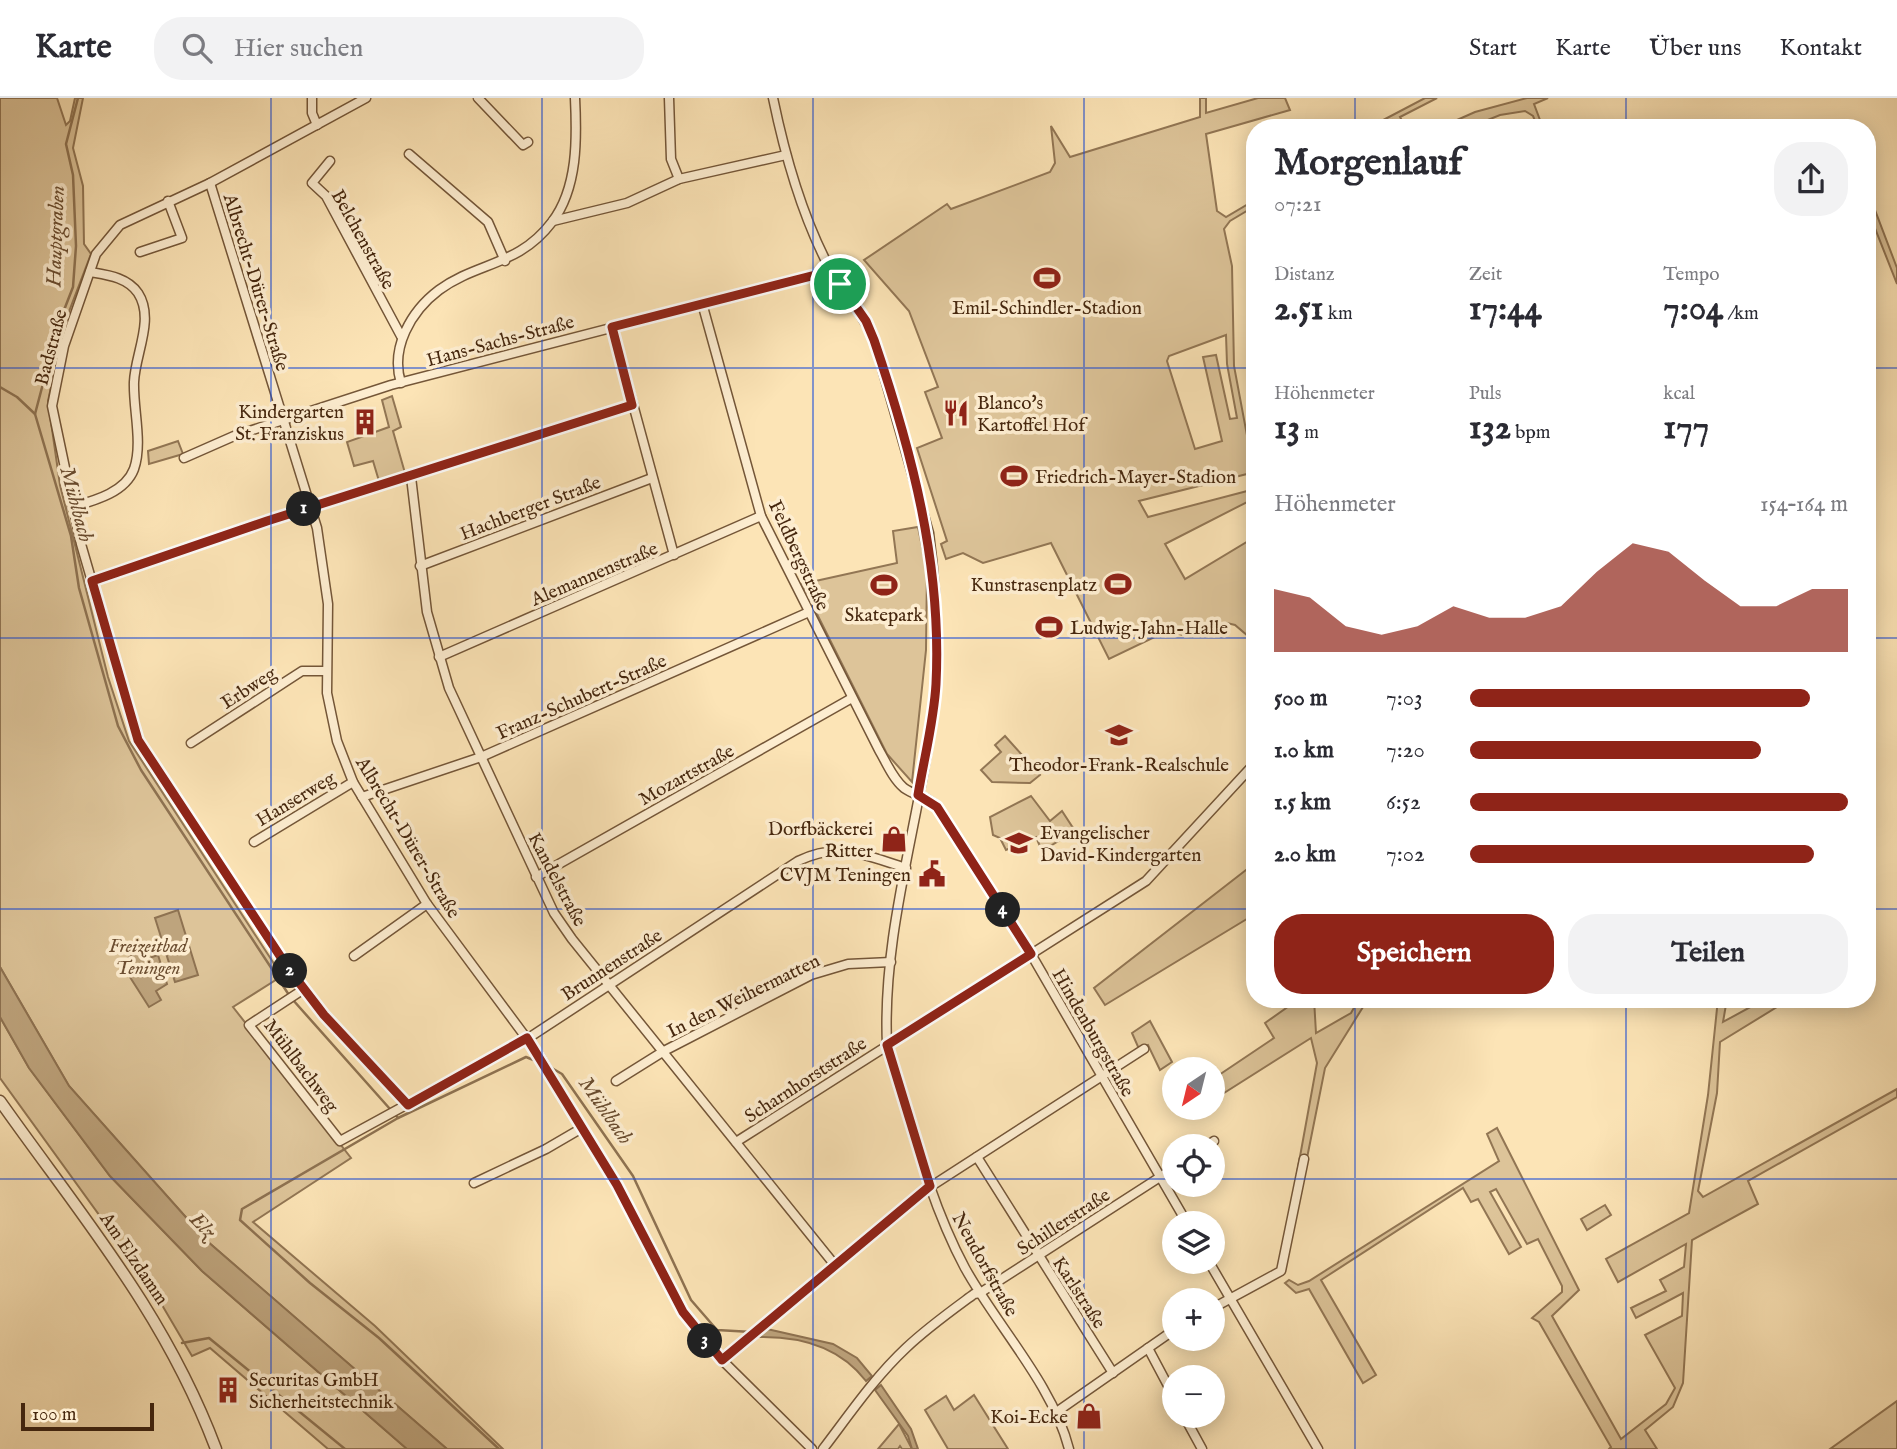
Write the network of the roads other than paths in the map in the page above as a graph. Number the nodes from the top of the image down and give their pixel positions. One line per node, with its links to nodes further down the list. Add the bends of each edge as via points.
1 (312, 98): 7 (street)
2 (366, 98): 7 (street)
3 (478, 98): 8 (street, via 523,145)
4 (575, 98): 15 (street, via 574,163 568,191)
5 (669, 98): 12 (street, via 671,159)
6 (773, 98): 10 (street, Neudorfstraße)
7 (317, 125): 13 (street)
8 (528, 142)
9 (409, 154): 17 (street, via 488,222)
10 (786, 155): 12 (street); 18 (street, Neudorfstraße, via 815,240)
11 (330, 161): 22 (street, Belchenstraße, via 312,183 326,197)
12 (679, 179): 15 (street, via 627,203)
13 (209, 183): 14 (street); 25 (street, Albrecht-Dürer-Straße)
14 (168, 201): 16 (street, via 182,238); 19 (street, Badstraße, via 120,225 96,254)
15 (553, 221): 17 (street, via 530,246)
16 (141, 252)
17 (505, 261): 22 (street, via 440,289)
18 (831, 271): 20 (street, Hans-Sachs-Straße); 43 (street, Neudorfstraße, via 874,340 929,533 936,684)
19 (90, 272): 29 (street, Badstraße, via 64,346 52,406); 29 (street, via 125,281 144,305 134,383 136,451 134,469 118,489)
20 (702, 303): 21 (street, Hans-Sachs-Straße); 31 (street, Feldbergstraße)
21 (612, 327): 23 (street, Hans-Sachs-Straße); 24 (street)
22 (401, 337): 23 (street, via 397,370)
23 (401, 383): 25 (street, Hans-Sachs-Straße)
24 (632, 405): 27 (street); 28 (street)
25 (284, 419): 26 (street, Hans-Sachs-Straße); 30 (street, Albrecht-Dürer-Straße)
26 (184, 458)
27 (411, 477): 30 (street); 33 (street, Kandelstraße)
28 (652, 478): 32 (street); 33 (street, Hachberger Straße)
29 (72, 507): 34 (street, Badstraße)
30 (311, 507): 34 (street); 37 (street, Albrecht-Dürer-Straße, via 328,604)
31 (761, 516): 32 (street, Alemannenstraße); 35 (street, Feldbergstraße)
32 (674, 555): 36 (street, Alemannenstraße)
33 (420, 566): 36 (street, Kandelstraße)
34 (92, 581): 53 (street, Badstraße, via 138,740)
35 (809, 612): 38 (street, Feldbergstraße); 40 (street, Franz-Schubert-Straße)
36 (439, 657): 40 (street, Kandelstraße)
37 (326, 671): 39 (street, Erbweg, via 302,671); 42 (street, Albrecht-Dürer-Straße, via 337,741)
38 (852, 698): 43 (street, Feldbergstraße, via 899,783); 47 (street, Mozartstraße)
39 (191, 743)
40 (481, 757): 44 (street, Franz-Schubert-Straße); 47 (street, Kandelstraße)
41 (1246, 773): 49 (street, Scharnhorststraße, via 1146,881)
42 (353, 782): 44 (street, Albrecht-Dürer-Straße); 45 (street, Hanserweg)
43 (918, 795): 46 (street, Neudorfstraße); 49 (street, Hindenburgstraße, via 937,807)
44 (362, 797): 48 (street, Albrecht-Dürer-Straße)
45 (254, 842)
46 (906, 867): 51 (street, Neudorfstraße); 52 (street, Brunnenstraße, via 841,850 821,850)
47 (536, 877): 52 (street, Kandelstraße, via 572,939)
48 (427, 904): 50 (street); 54 (street, Albrecht-Dürer-Straße)
49 (1031, 954): 55 (street, Scharnhorststraße); 58 (street, Hindenburgstraße)
50 (354, 956)
51 (891, 962): 55 (street, Neudorfstraße); 57 (street, In den Weihermatten, via 848,964 811,975)
52 (609, 984): 54 (street, Brunnenstraße); 57 (street, Kandelstraße)
53 (300, 991): 61 (street, Badstraße); 63 (street, Mühlbachweg, via 249,1025)
54 (527, 1038): 61 (street, Brunnenstraße); 62 (street, Albrecht-Dürer-Straße)
55 (887, 1045): 64 (street, Scharnhorststraße); 69 (street, Neudorfstraße)
56 (1144, 1049): 58 (street)
57 (664, 1051): 59 (street, In den Weihermatten); 64 (street, Kandelstraße)
58 (1102, 1077): 65 (street); 67 (street, Hindenburgstraße)
59 (616, 1081)
60 (0, 1101): 84 (street, Am Elzdamm, via 153,1315 192,1385)
61 (408, 1105): 63 (street, Brunnenstraße)
62 (582, 1128): 68 (street); 79 (street, Albrecht-Dürer-Straße, via 650,1244 683,1312)
63 (340, 1141)
64 (736, 1142): 72 (street, Kandelstraße)
65 (977, 1157): 69 (street); 71 (street, Karlstraße)
66 (1304, 1158): 75 (street, via 1281,1271)
67 (1160, 1177): 70 (street, Hindenburgstraße); 71 (street, Schillerstraße)
68 (474, 1183)
69 (930, 1186): 72 (street); 74 (street, Neudorfstraße)
70 (1180, 1211)
71 (1037, 1256): 74 (street, Schillerstraße); 80 (street, Karlstraße)
72 (834, 1264): 79 (street)
73 (1216, 1274): 75 (street)
74 (980, 1293): 82 (street, Neudorfstraße); 86 (street, Schillerstraße, via 905,1349)
75 (1231, 1298): 76 (street); 89 (street)
76 (1225, 1301)
77 (1162, 1339): 78 (street)
78 (1149, 1348): 80 (street); 81 (street)
79 (722, 1360): 85 (street, Albrecht-Dürer-Straße)
80 (1113, 1373): 82 (street)
81 (1162, 1373)
82 (1055, 1413): 87 (street, Neudorfstraße)
83 (1191, 1428): 88 (street)
84 (216, 1449)
85 (812, 1449)
86 (823, 1449)
87 (1069, 1449)
88 (1202, 1449)
89 (1318, 1449)

